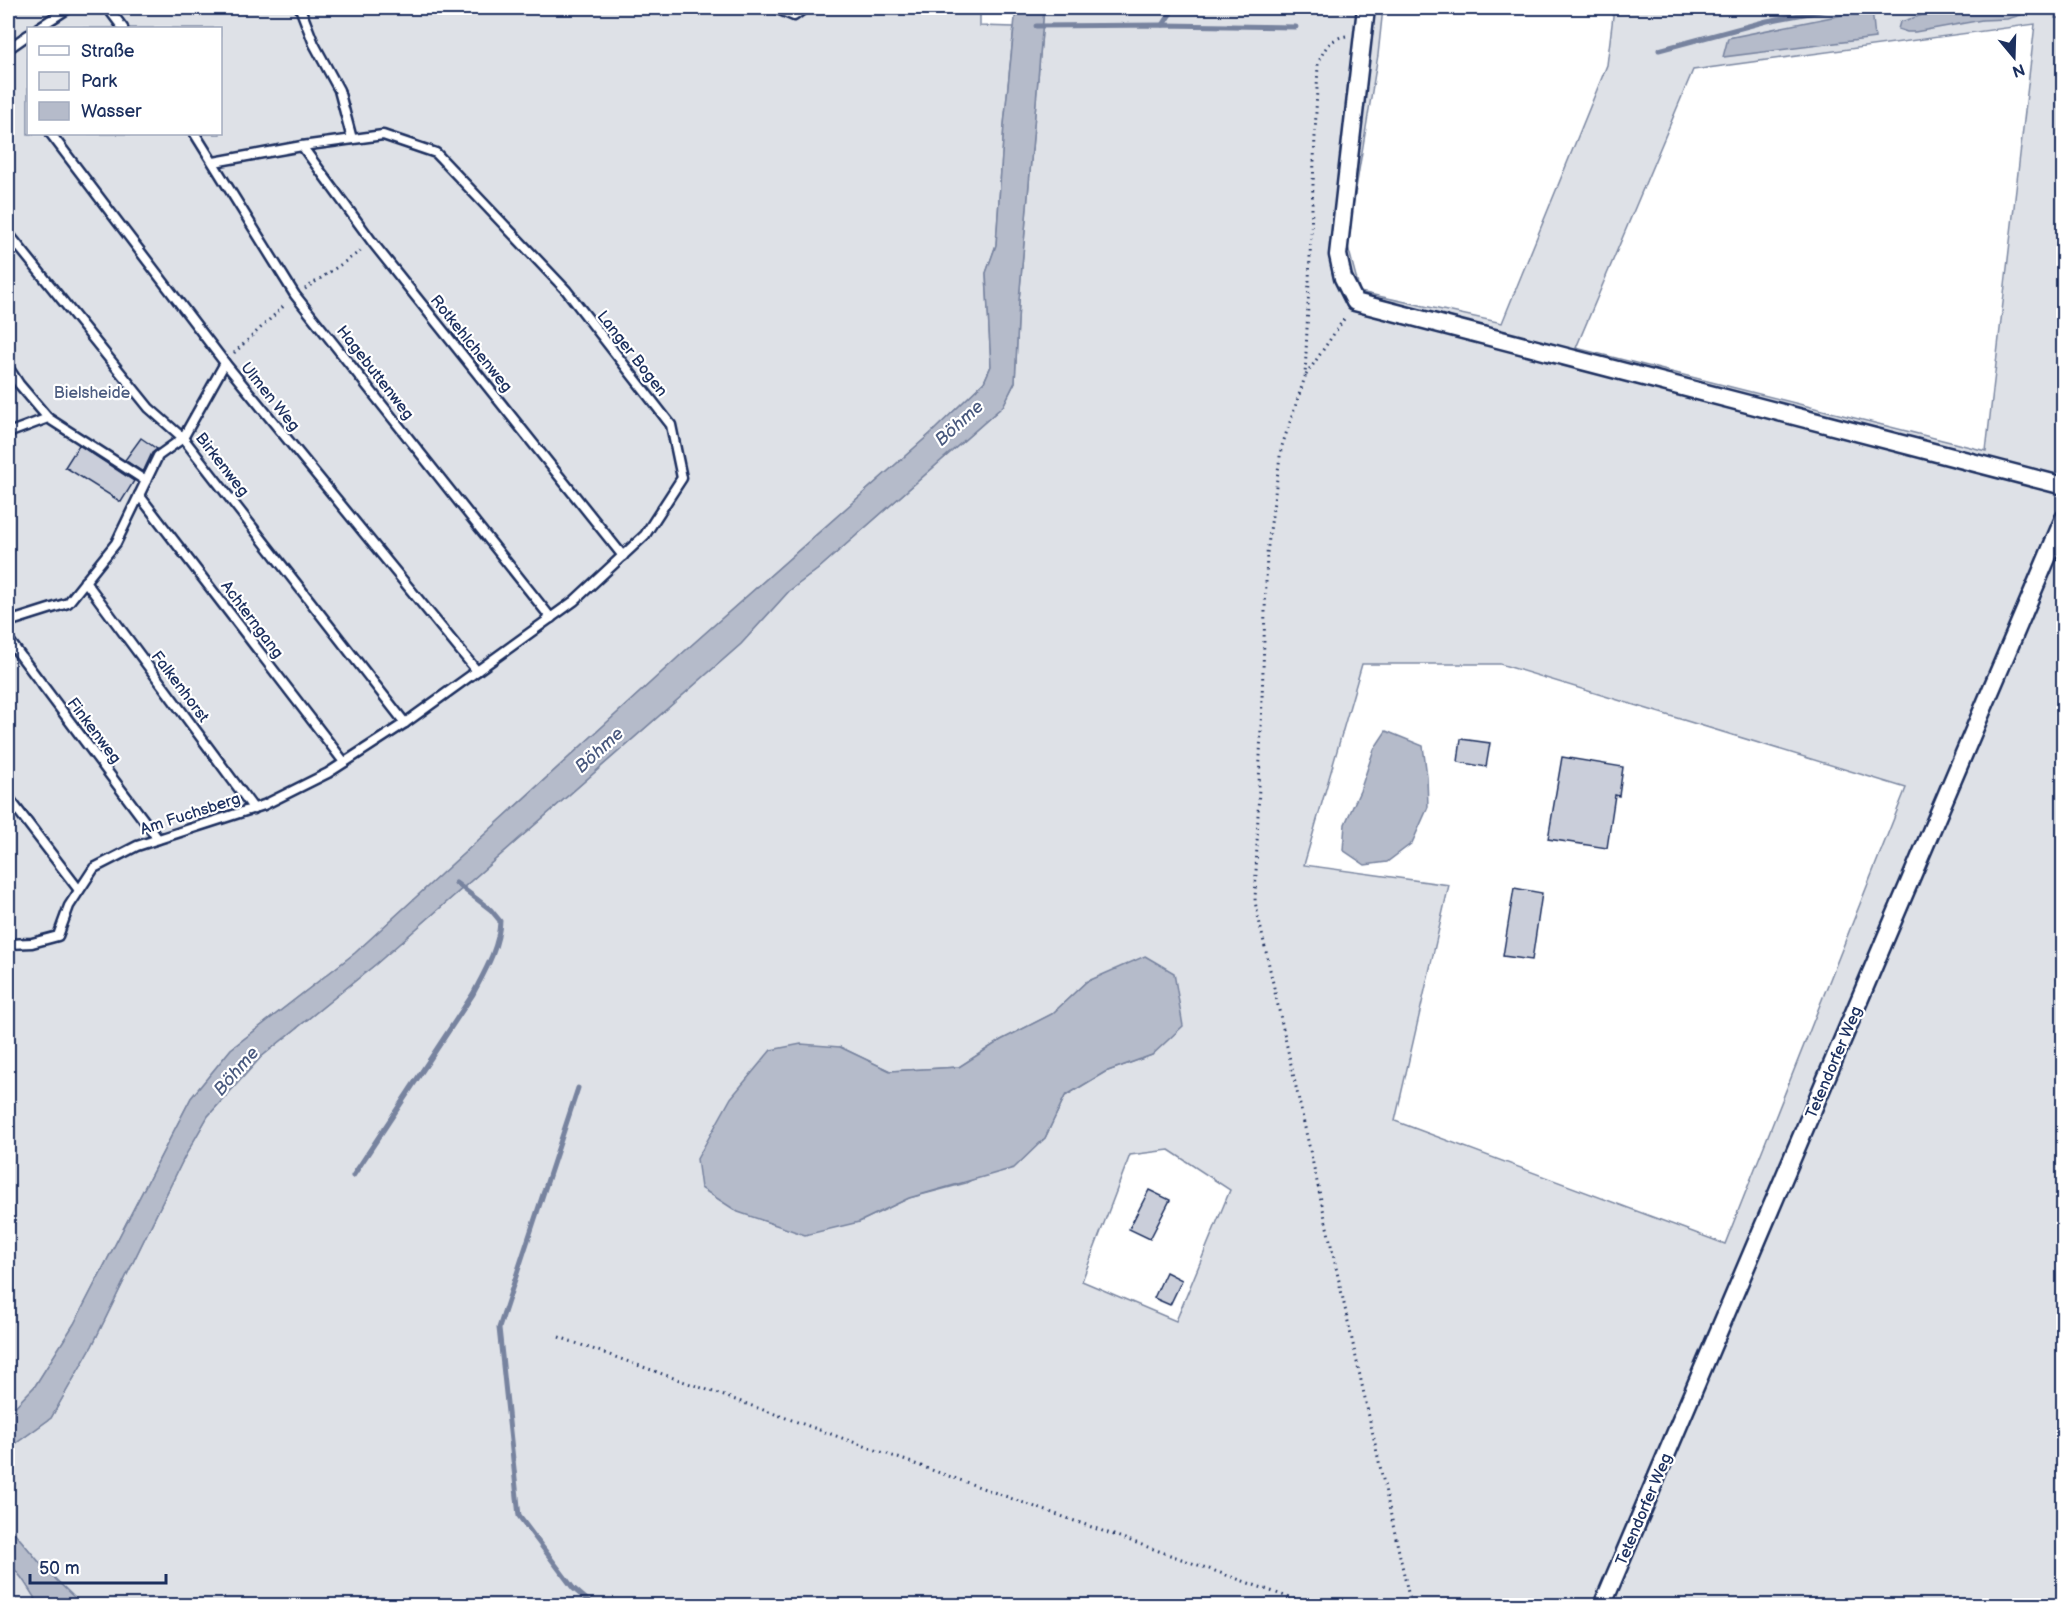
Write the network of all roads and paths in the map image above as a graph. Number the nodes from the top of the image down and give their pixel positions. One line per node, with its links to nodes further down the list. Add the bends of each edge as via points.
1 (108, 8): 8 (lane)
2 (300, 8): 14 (lane, via 339,90)
3 (775, 8): 4 (lane, via 794,16)
4 (805, 8)
5 (1366, 8): 10 (street)
6 (65, 9): 7 (lane)
7 (39, 27)
8 (122, 27)
9 (27, 36): 11 (lane)
10 (1362, 40): 18 (street, via 1338,255 1343,278); 21 (path, via 1344,36 1332,40 1318,64)
11 (8, 49)
12 (52, 135): 19 (lane, Ulmen Weg)
13 (196, 135): 16 (lane, Hagebuttenweg)
14 (352, 140): 15 (lane, Langer Bogen); 29 (lane, Langer Bogen, via 383,135 435,153 566,290 671,425 682,478 645,535)
15 (302, 146): 16 (lane, Langer Bogen); 29 (lane, Rotkehlchenweg, via 373,243)
16 (214, 162): 31 (lane, Hagebuttenweg, via 295,295)
17 (8, 233): 24 (lane, Birkenweg, via 149,408)
18 (1355, 302): 21 (path); 26 (street)
19 (225, 363): 24 (lane); 34 (lane, Ulmen Weg)
20 (8, 367): 22 (lane)
21 (1305, 377): 44 (path, via 1281,449 1267,553 1255,902)
22 (48, 418): 23 (lane); 25 (lane)
23 (8, 433)
24 (183, 438): 25 (lane, via 158,456); 35 (lane, Birkenweg)
25 (146, 481): 27 (lane)
26 (2064, 486)
27 (139, 495): 30 (lane, via 116,543); 36 (lane, Achterngang)
28 (2064, 518): 45 (street, Tetendorfer Weg)
29 (623, 556): 31 (lane, Langer Bogen)
30 (85, 581): 32 (lane, via 68,603); 38 (lane, Falkenhorst)
31 (551, 618): 34 (lane, Langer Bogen)
32 (8, 622)
33 (8, 639): 39 (lane, Finkenweg)
34 (477, 671): 35 (lane, Langer Bogen)
35 (405, 723): 36 (lane, Am Fuchsberg)
36 (344, 762): 38 (lane, Am Fuchsberg)
37 (8, 797): 40 (lane)
38 (254, 809): 39 (lane, Am Fuchsberg)
39 (158, 839): 40 (lane, Am Fuchsberg, via 94,868)
40 (80, 890): 41 (lane, Am Fuchsberg, via 69,906 58,936)
41 (8, 944)
42 (559, 1337): 43 (path)
43 (1313, 1605)
44 (1411, 1605)
45 (1602, 1605)

